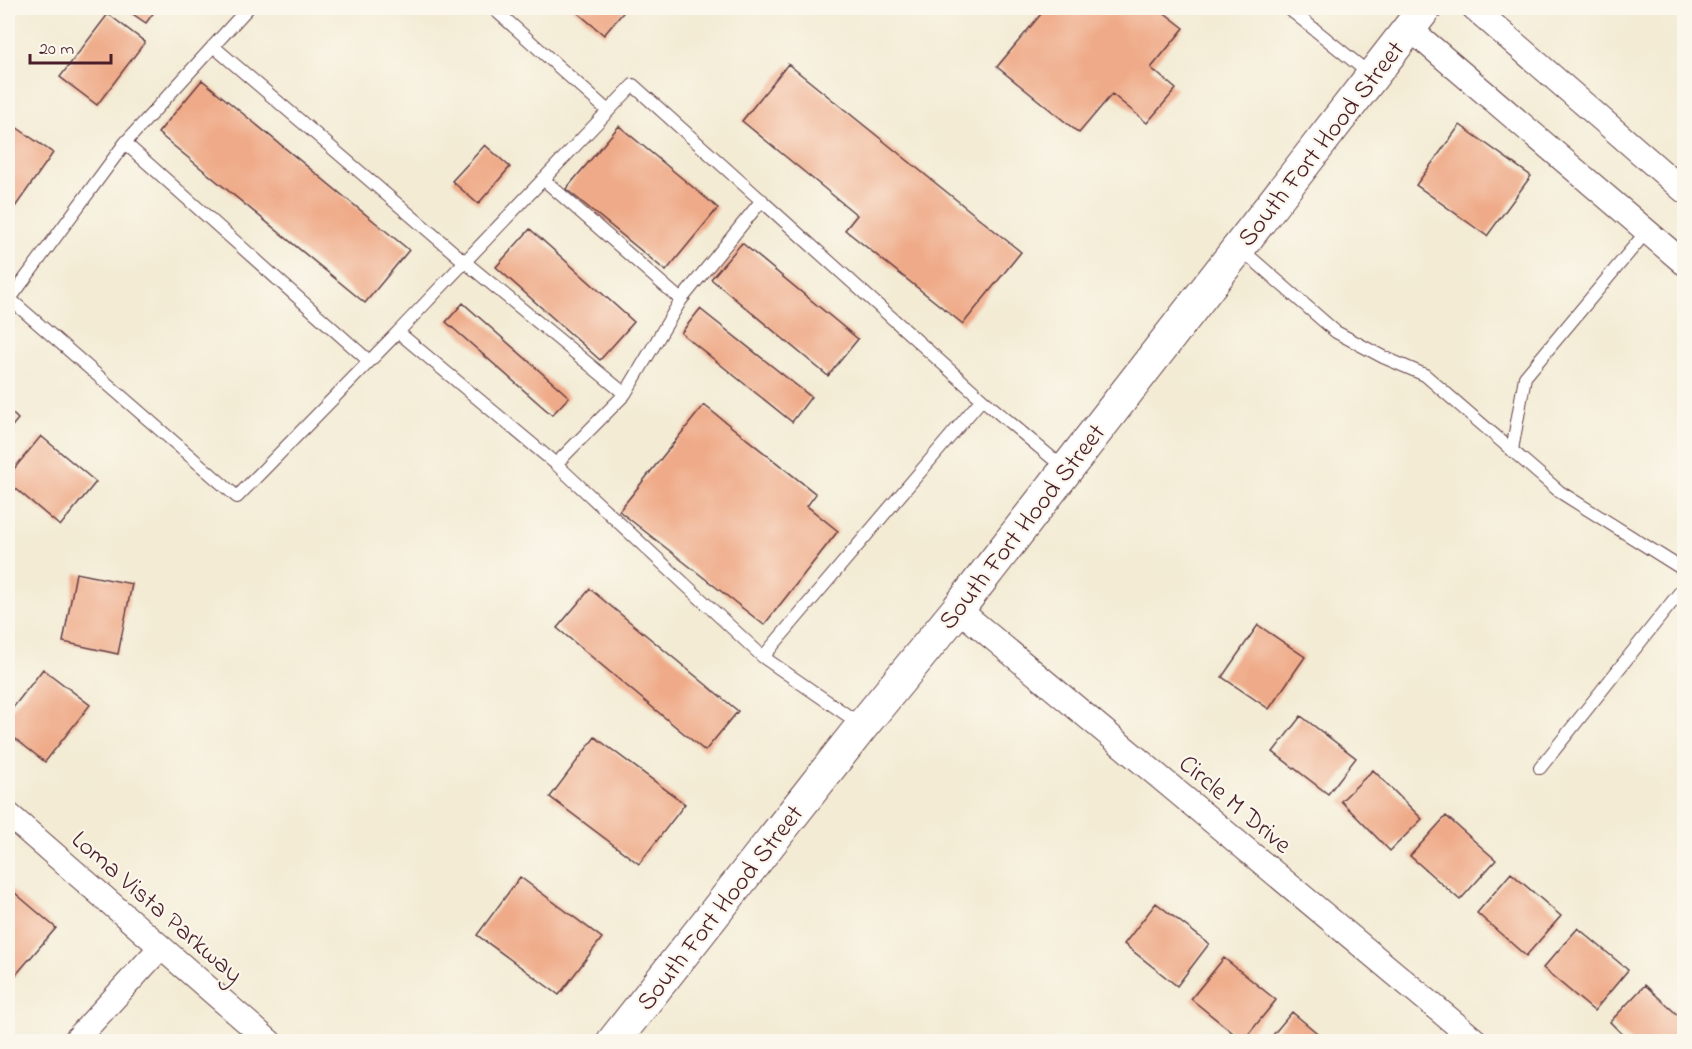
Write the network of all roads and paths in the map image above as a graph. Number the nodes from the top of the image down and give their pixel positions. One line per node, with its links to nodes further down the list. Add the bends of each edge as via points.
1 (248, 8): 6 (lane)
2 (493, 8): 8 (lane)
3 (1474, 8): 11 (street)
4 (1295, 10): 7 (lane)
5 (1417, 18): 7 (highway, South Fort Hood Street); 13 (street)
6 (213, 46): 9 (lane); 15 (lane)
7 (1372, 76): 14 (highway, South Fort Hood Street)
8 (608, 111): 10 (lane); 12 (lane, via 633,85)
9 (125, 143): 19 (lane); 19 (lane, via 10,299 237,497)
10 (543, 179): 15 (lane); 17 (lane)
11 (1684, 191)
12 (762, 200): 17 (lane); 21 (lane)
13 (1647, 231): 16 (street); 22 (lane, via 1525,377)
14 (1239, 247): 22 (lane, via 1336,332 1425,375); 24 (highway, South Fort Hood Street)
15 (465, 262): 18 (lane); 20 (lane)
16 (1684, 263)
17 (681, 300): 20 (lane)
18 (398, 332): 19 (lane); 23 (lane)
19 (369, 361)
20 (625, 394): 23 (lane)
21 (982, 399): 24 (lane); 28 (lane)
22 (1512, 450): 25 (lane, via 1560,492)
23 (556, 464): 28 (lane)
24 (1065, 469): 27 (highway, South Fort Hood Street)
25 (1684, 570)
26 (1684, 587): 30 (lane)
27 (958, 609): 29 (highway, South Fort Hood Street); 36 (street, Circle M Drive)
28 (763, 657): 29 (lane)
29 (862, 726): 35 (highway, South Fort Hood Street)
30 (1540, 768)
31 (8, 813): 32 (street, Loma Vista Parkway)
32 (161, 947): 33 (street); 34 (street, Loma Vista Parkway)
33 (74, 1041)
34 (270, 1041)
35 (613, 1041)
36 (1477, 1041)

